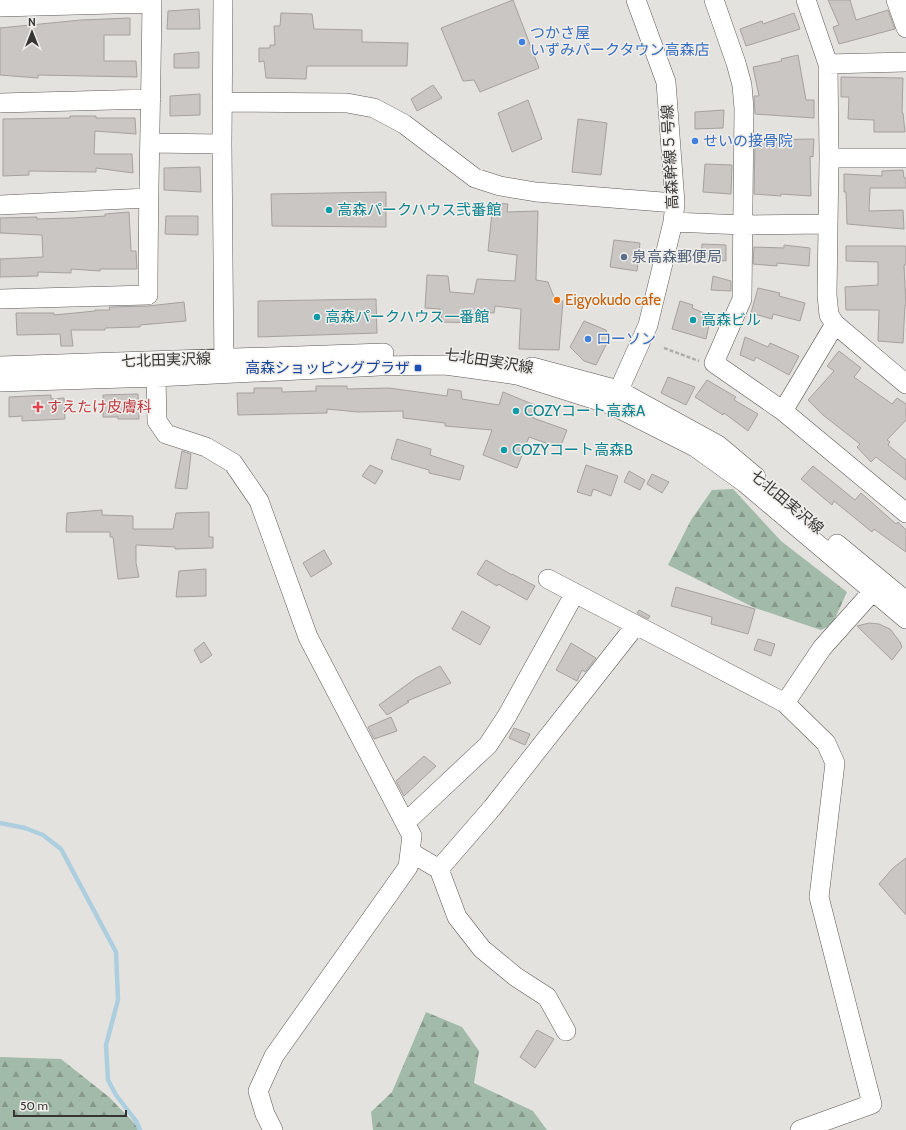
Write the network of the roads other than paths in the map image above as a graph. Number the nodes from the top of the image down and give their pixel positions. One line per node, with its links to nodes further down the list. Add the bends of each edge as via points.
1 (223, 0): 12 (street)
2 (636, 0): 19 (street, 高森幹線５号線, via 666,82)
3 (714, 0): 23 (street, via 742,85)
4 (806, 0): 10 (street)
5 (896, 0): 8 (street)
6 (152, 2): 7 (street); 11 (street)
7 (0, 7)
8 (906, 28)
9 (906, 62): 10 (street)
10 (828, 64): 16 (street)
11 (151, 99): 13 (street); 14 (street)
12 (222, 102): 15 (street); 19 (street, via 347,103 374,108 404,124 475,178 500,186 536,192)
13 (0, 103)
14 (150, 143): 15 (street); 18 (street)
15 (222, 144): 27 (street)
16 (829, 158): 17 (street); 22 (street)
17 (906, 158)
18 (148, 198): 20 (street); 24 (street, via 148,295)
19 (675, 203): 21 (street, 高森幹線５号線)
20 (0, 205)
21 (672, 222): 23 (street); 31 (street, 高森幹線５号線, via 648,325)
22 (828, 224): 23 (street); 25 (street, via 827,295 829,315)
23 (743, 225): 32 (street, via 742,299 714,363)
24 (0, 299)
25 (835, 324): 30 (street); 32 (street)
26 (0, 366): 27 (street, 七北田実沢線)
27 (224, 366): 28 (street); 31 (street, 七北田実沢線, via 378,353 443,354 520,364)
28 (156, 377): 29 (street); 41 (street, via 157,421 166,434 206,448 234,463 259,501 308,636)
29 (0, 382)
30 (906, 384)
31 (615, 397): 35 (street, via 745,483); 37 (street, 七北田実沢線, via 718,445)
32 (783, 411): 33 (street)
33 (906, 513)
34 (548, 579): 36 (street)
35 (873, 591): 38 (street); 40 (street, via 822,648)
36 (575, 593): 39 (street); 41 (street, via 507,716 488,745)
37 (906, 601)
38 (906, 619)
39 (636, 625): 40 (street); 43 (street, via 492,808)
40 (785, 704): 46 (street, via 826,743 835,763 820,897 872,1104)
41 (405, 823): 42 (street, via 412,836)
42 (410, 852): 43 (street); 45 (street, via 408,867 274,1056 258,1091)
43 (439, 869): 44 (street, via 456,917 482,949 516,977 547,997)
44 (566, 1031)
45 (273, 1130)
46 (800, 1130)

